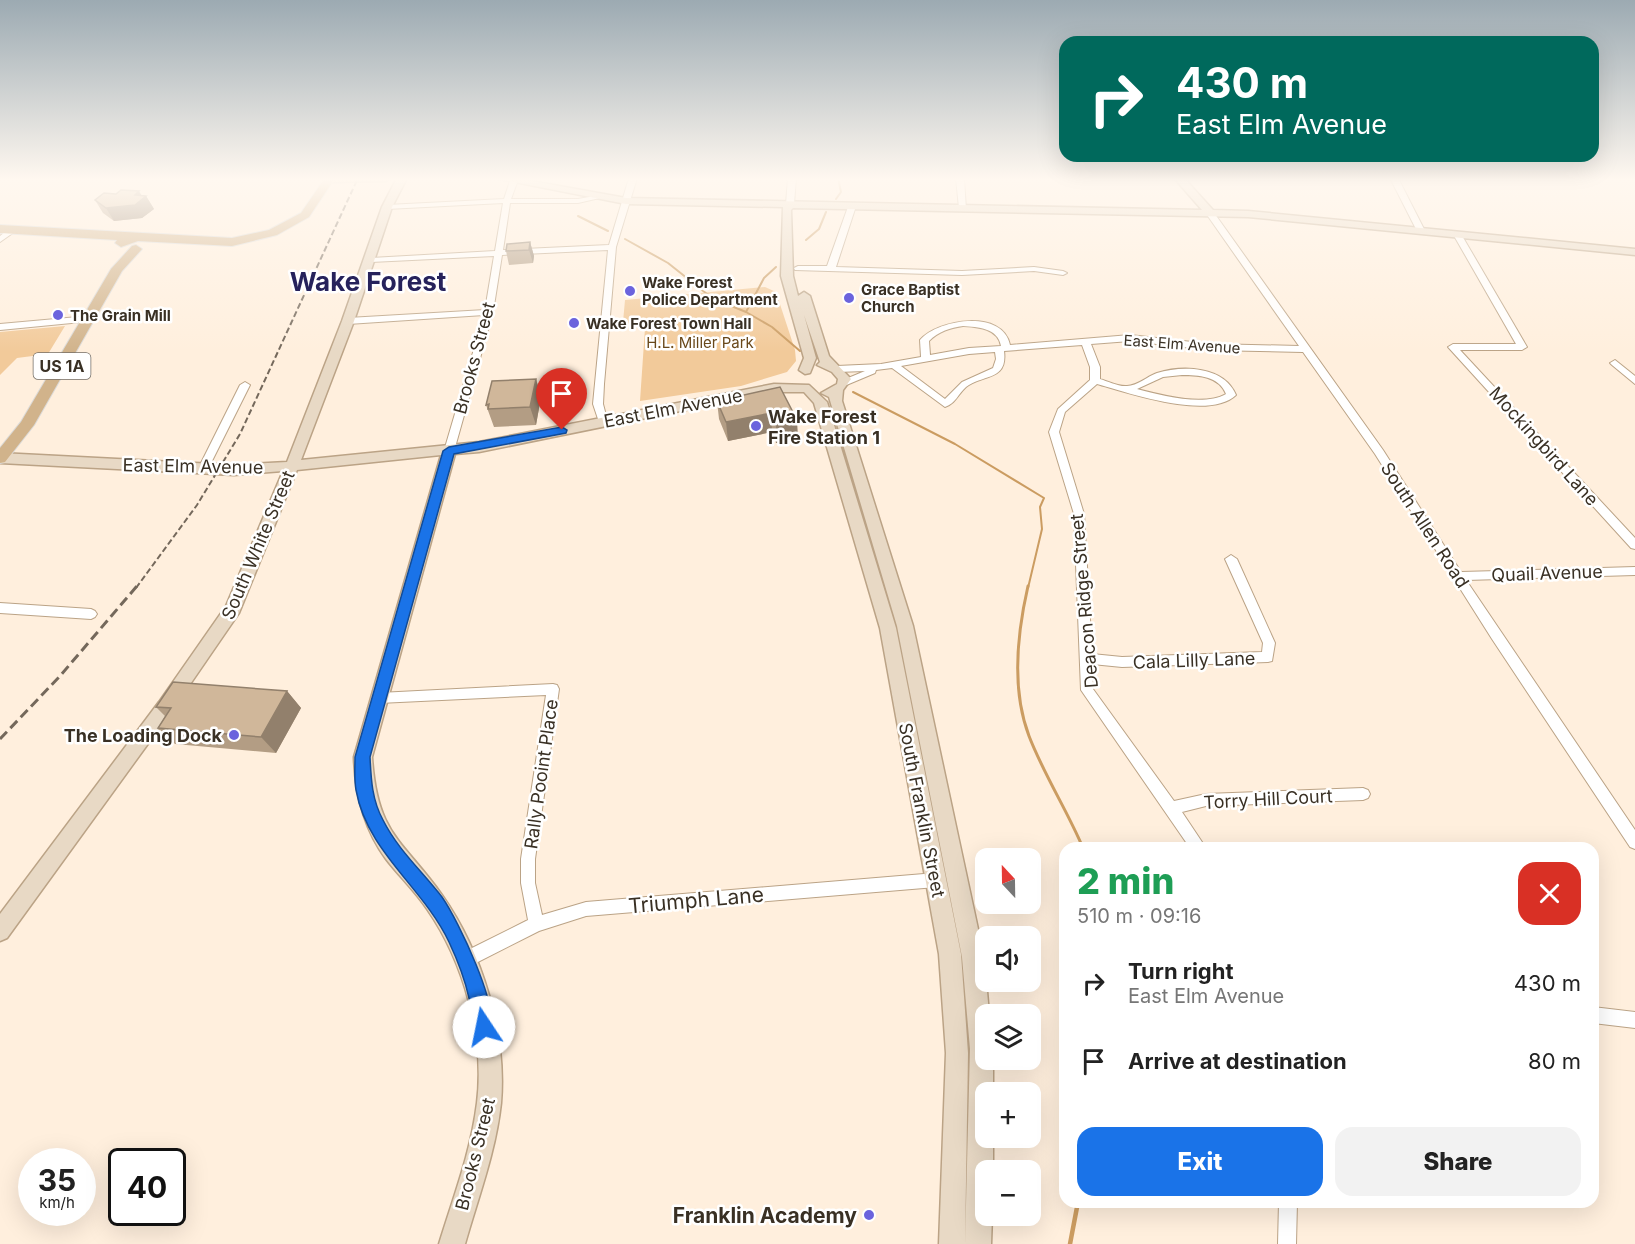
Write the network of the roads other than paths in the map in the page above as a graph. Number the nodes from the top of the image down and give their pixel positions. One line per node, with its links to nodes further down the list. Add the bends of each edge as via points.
1 (96, 236): 12 (main road)
2 (259, 236): 12 (main road, via 232,242)
3 (378, 236): 16 (street, South White Street)
4 (502, 236): 14 (street, Brooks Street)
5 (615, 236): 13 (street)
6 (786, 236): 32 (street, via 787,267 810,358)
7 (796, 236): 17 (street)
8 (842, 236): 18 (street)
9 (1226, 236): 26 (street, South Allen Road)
10 (1458, 236): 43 (street, Mockingbird Lane, via 1521,347 1453,347)
11 (1477, 236): 15 (street)
12 (134, 244): 21 (main road, US 1A)
13 (612, 247): 14 (street); 38 (street, via 599,384 598,404)
14 (499, 252): 16 (street); 20 (street, Brooks Street)
15 (1635, 252)
16 (370, 260): 22 (street, South White Street)
17 (798, 268): 18 (street); 31 (street, via 823,356)
18 (831, 268): 19 (street, via 962,273 1034,269)
19 (1063, 273)
20 (489, 312): 22 (street); 39 (street, Brooks Street)
21 (89, 319): 23 (street); 40 (main road, US 1A, via 27,425)
22 (348, 321): 41 (street, South White Street)
23 (0, 327)
24 (1085, 341): 25 (street, East Elm Avenue); 26 (street, East Elm Avenue, via 1130,338 1210,347); 33 (street, via 1095,367)
25 (1003, 349): 27 (street, East Elm Avenue); 27 (street, via 1004,337 991,327 946,325 924,340); 29 (street, via 1000,366 965,383 945,404)
26 (1305, 349): 46 (street, South Allen Road, via 1386,462)
27 (926, 359): 29 (street, East Elm Avenue)
28 (1615, 363): 34 (street)
29 (894, 365): 30 (street, East Elm Avenue)
30 (881, 367): 31 (street, East Elm Avenue); 36 (street, East Elm Avenue)
31 (835, 368): 32 (street, via 819,365); 36 (street, South Franklin Street, via 844,375)
32 (805, 381): 36 (street, via 825,393); 38 (street, East Elm Avenue); 55 (street, South Franklin Street, via 820,402 886,621)
33 (1095, 381): 37 (street); 49 (street, Deacon Ridge Street, via 1061,411 1054,432 1078,514)
34 (1635, 381)
35 (245, 385): 42 (street)
36 (841, 386): 64 (street, South Franklin Street, via 835,400 905,626 973,957 981,1072)
37 (1129, 389): 37 (street, via 1198,402 1227,400 1231,395 1230,388 1219,378 1183,372 1163,374)
38 (603, 423): 39 (street, East Elm Avenue)
39 (449, 451): 41 (street, East Elm Avenue); 50 (street, Brooks Street)
40 (0, 458): 42 (street, East Elm Avenue)
41 (292, 466): 42 (street, East Elm Avenue); 57 (street, South White Street, via 224,625)
42 (203, 469)
43 (1635, 545)
44 (1231, 559): 49 (street, Cala Lilly Lane, via 1269,643 1268,657 1122,662)
45 (1635, 571): 46 (street, Quail Avenue)
46 (1458, 576): 54 (street, South Allen Road)
47 (0, 608): 48 (street)
48 (91, 614)
49 (1085, 658): 52 (street, Deacon Ridge Street, via 1088,690)
50 (379, 698): 56 (street, Rally Pooint Place, via 553,689 528,859); 58 (street, Brooks Street, via 363,757 364,789 374,820 391,850 435,903)
51 (1363, 794): 52 (street, Torry Hill Court, via 1206,800)
52 (1173, 808): 53 (street, Deacon Ridge Street)
53 (1195, 842)
54 (1635, 842)
55 (936, 880): 56 (street, Triumph Lane, via 586,909); 63 (street, South Franklin Street, via 950,954 957,1053)
56 (536, 924): 58 (street, Triumph Lane)
57 (0, 932)
58 (466, 960): 62 (street, Brooks Street, via 478,995 491,1089 485,1127)
59 (1599, 1016): 60 (street)
60 (1635, 1020)
61 (1288, 1208): 65 (street)
62 (452, 1244)
63 (952, 1244)
64 (978, 1244)
65 (1287, 1244)

